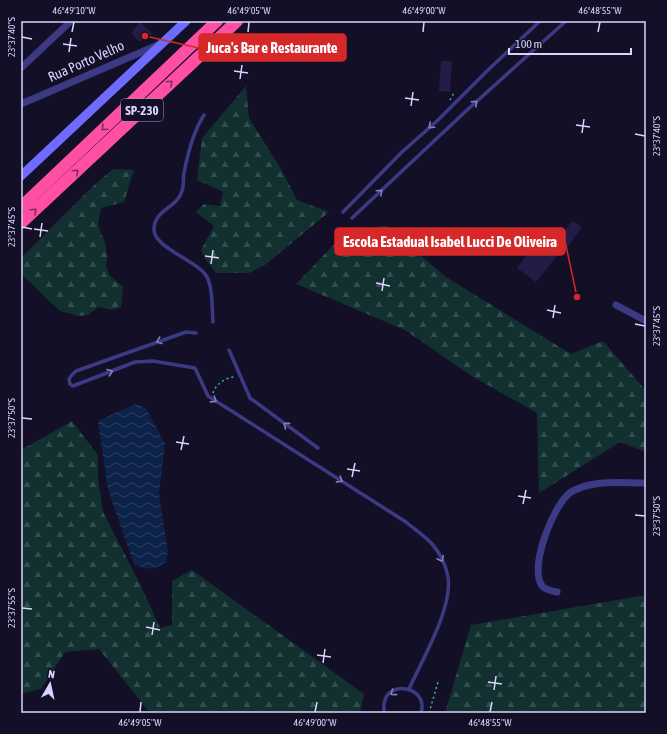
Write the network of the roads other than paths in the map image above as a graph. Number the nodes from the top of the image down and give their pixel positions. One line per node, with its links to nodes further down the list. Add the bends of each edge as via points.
1 (71, 21): 8 (street)
2 (186, 21): 7 (street)
3 (217, 21): 12 (highway, SP-230, one-way to 12)
4 (237, 21): 15 (highway, SP-230, one-way to 4)
5 (540, 21): 13 (lane, one-way to 13, via 402,152)
6 (566, 21): 14 (lane, one-way to 6)
7 (162, 43): 9 (street, Rua Porto Velho); 11 (street)
8 (21, 68)
9 (21, 104)
10 (204, 115): 18 (lane, via 196,127 191,144 182,192 176,202 162,211 153,230 158,239 206,274 210,285)
11 (21, 176)
12 (21, 207)
13 (343, 212)
14 (352, 218)
15 (21, 223)
16 (616, 305): 17 (street)
17 (646, 321)
18 (213, 322)
19 (196, 333): 24 (lane, one-way to 24, via 186,332 83,368 71,376 70,384 73,386 135,362 153,361 195,368 208,396 406,522 432,544 443,561 448,578 447,600 438,628)
20 (229, 350): 21 (lane, one-way to 20, via 250,398)
21 (318, 448)
22 (646, 483): 23 (street, via 617,482 580,487 569,493 560,504 544,538 537,573 543,587)
23 (557, 592)
24 (409, 689): 25 (lane, one-way to 25, via 399,688 390,692 384,700); 26 (lane, via 420,699)
25 (384, 713)
26 (421, 713)

